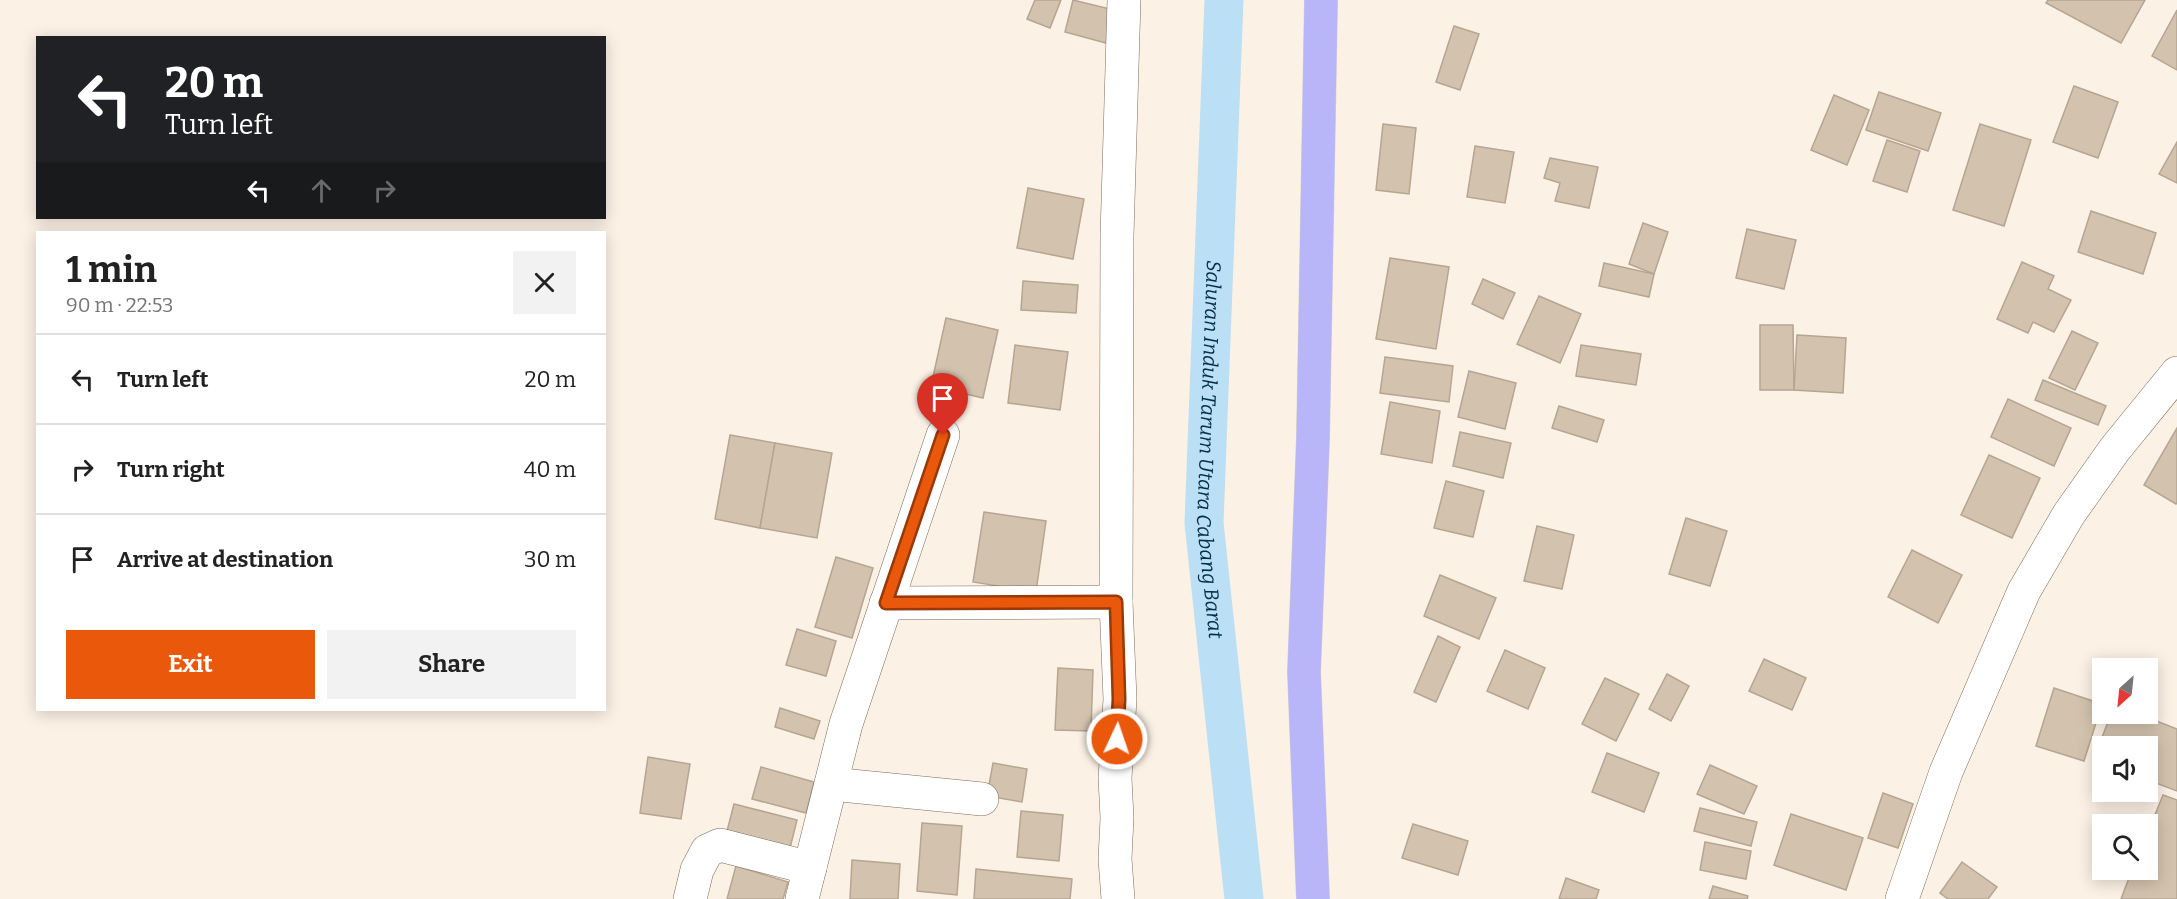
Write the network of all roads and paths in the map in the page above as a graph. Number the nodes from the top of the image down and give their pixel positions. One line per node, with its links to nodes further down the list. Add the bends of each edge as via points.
1 (1124, 0): 5 (street, via 1117,248)
2 (1322, 0): 13 (main road, via 1304,672)
3 (2177, 373): 14 (street, via 2069,513 2024,591 1946,772)
4 (943, 435): 6 (street)
5 (1116, 602): 6 (street); 12 (street)
6 (886, 603): 7 (street, via 846,724)
7 (831, 784): 8 (street); 9 (street)
8 (982, 799)
9 (810, 868): 10 (street, via 720,845 707,851 697,870); 11 (street)
10 (690, 899)
11 (802, 899)
12 (1118, 899)
13 (1313, 899)
14 (1902, 899)

